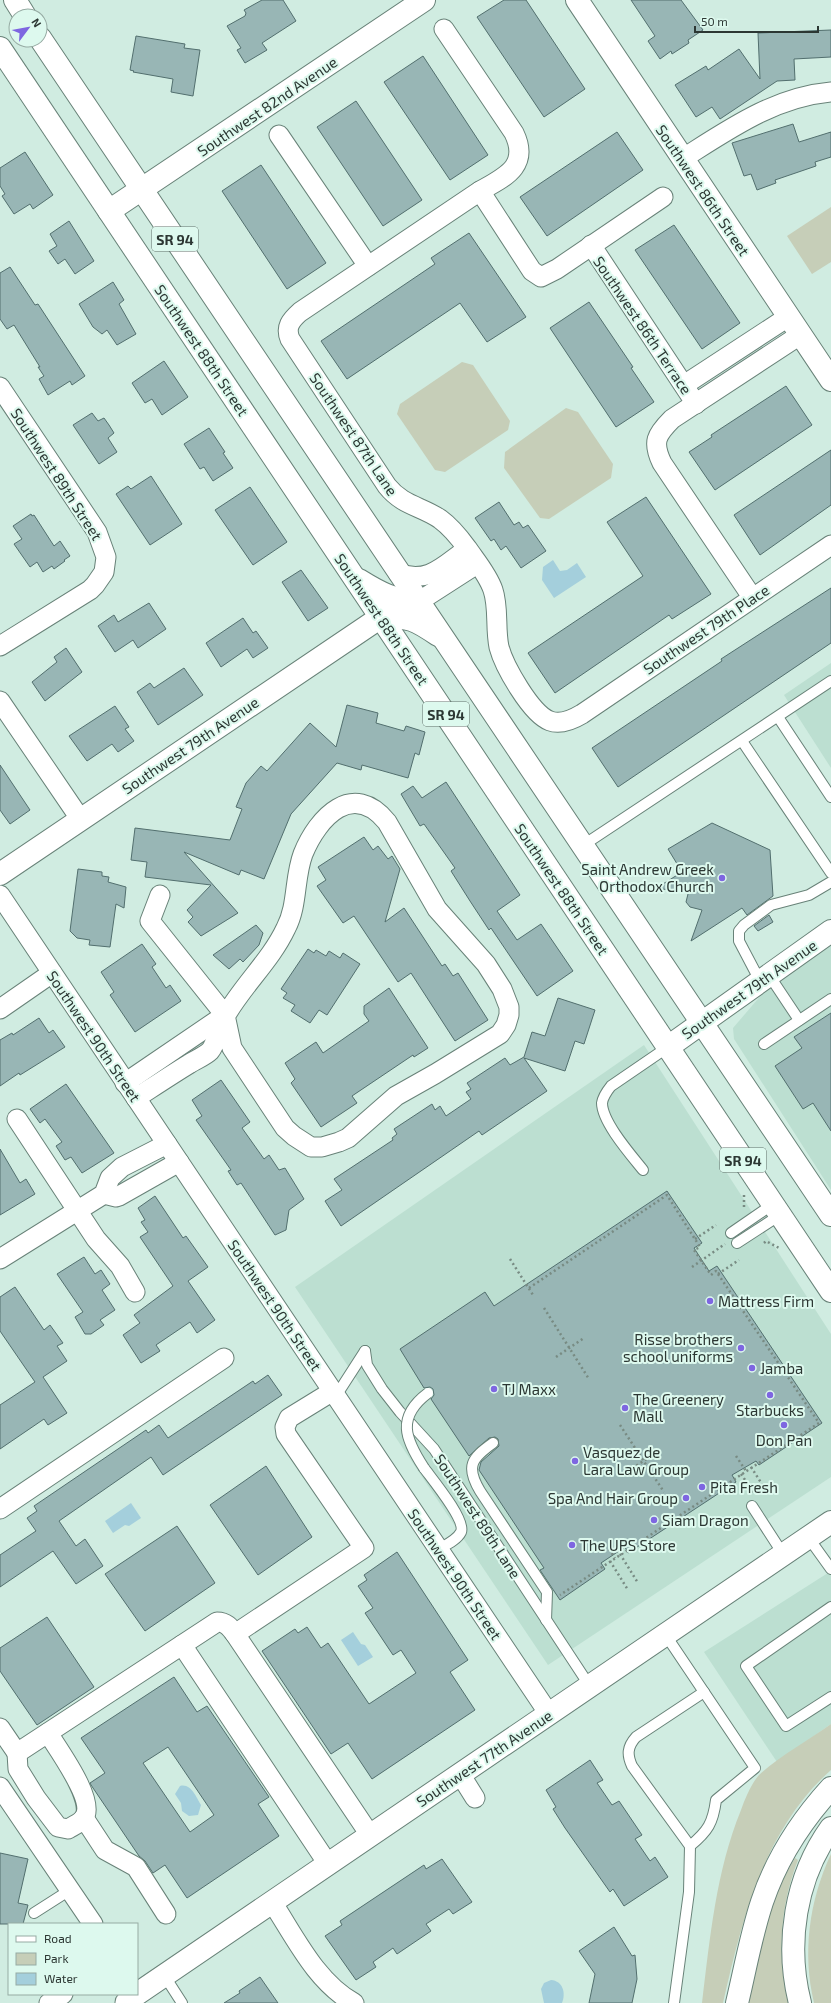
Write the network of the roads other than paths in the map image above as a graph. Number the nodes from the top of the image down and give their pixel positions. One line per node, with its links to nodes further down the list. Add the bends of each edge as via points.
1 (424, 0): 9 (main road, Southwest 82nd Avenue)
2 (577, 0): 8 (main road, Southwest 86th Street)
3 (444, 29): 10 (street, via 514,133 519,146 519,157 510,173)
4 (0, 48): 12 (main road, Southwest 88th Street / SR 94)
5 (47, 48): 9 (main road, SR 94)
6 (831, 92): 8 (street, via 764,110)
7 (279, 136): 14 (street)
8 (682, 159): 15 (main road, Southwest 86th Street)
9 (142, 189): 12 (main road, Southwest 82nd Avenue); 23 (main road, SR 94)
10 (480, 191): 13 (street, Southwest 86th Terrace, via 529,267 538,276 543,277 557,269); 14 (street, Southwest 87th Lane)
11 (663, 197): 13 (street, Southwest 86th Terrace)
12 (109, 210): 24 (main road, Southwest 88th Street / SR 94)
13 (591, 245): 18 (street, Southwest 86th Terrace)
14 (368, 266): 22 (street, Southwest 87th Lane, via 294,316 288,329 290,339 391,491 405,503 441,520 451,528)
15 (788, 316): 16 (main road, Southwest 86th Street); 18 (street)
16 (800, 335): 17 (main road, Southwest 86th Street); 20 (street)
17 (831, 380)
18 (684, 385): 20 (street, Southwest 86th Terrace)
19 (0, 387): 29 (street, Southwest 89th Street, via 98,532 105,548 106,565 100,579 90,590)
20 (696, 404): 25 (street, via 672,419 659,433 656,446 662,463)
21 (831, 545): 25 (street, Southwest 79th Place)
22 (472, 556): 23 (street, via 414,578); 26 (street); 32 (street, Southwest 87th Lane, via 493,589 502,656 530,703 539,714 550,721 566,722)
23 (398, 572): 26 (main road, SR 94)
24 (354, 578): 26 (main road, via 380,593 399,600); 27 (main road, Southwest 88th Street / SR 94)
25 (752, 597): 32 (street, Southwest 79th Place)
26 (418, 602): 28 (main road, SR 94)
27 (381, 617): 28 (main road, via 407,618); 36 (main road, Southwest 79th Avenue); 52 (main road, Southwest 88th Street / SR 94)
28 (443, 638): 37 (main road, SR 94)
29 (0, 646)
30 (831, 681): 33 (lane)
31 (0, 701): 36 (street)
32 (582, 714)
33 (778, 716): 34 (lane); 35 (lane)
34 (742, 741): 37 (lane); 38 (lane)
35 (831, 797)
36 (81, 820): 39 (main road, Southwest 79th Avenue)
37 (582, 846): 50 (main road, SR 94)
38 (831, 873)
39 (0, 874)
40 (831, 882): 45 (lane, via 809,895 771,905 739,931 739,941)
41 (160, 895): 48 (street, via 150,921)
42 (0, 896): 44 (street, Southwest 90th Street)
43 (831, 931): 45 (main road, Southwest 79th Avenue)
44 (52, 973): 47 (street); 53 (street, Southwest 90th Street)
45 (765, 978): 49 (lane); 50 (main road, Southwest 79th Avenue)
46 (831, 999): 49 (lane)
47 (0, 1009)
48 (225, 1015): 48 (street, via 276,947 286,928 293,909 303,854 316,831 335,810 343,805 360,802 373,808 383,817 437,909 486,964 506,998 509,1015 500,1034 396,1096 348,1138 330,1146 311,1147 285,1128 232,1048); 53 (street, via 210,1050)
49 (799, 1020): 51 (lane)
50 (701, 1023): 52 (main road, Southwest 79th Avenue); 61 (main road, SR 94)
51 (764, 1044)
52 (668, 1047): 57 (lane, via 611,1086 602,1103 612,1128); 59 (main road, Southwest 88th Street / SR 94)
53 (130, 1090): 55 (street, Southwest 90th Street)
54 (17, 1120): 60 (street)
55 (167, 1144): 56 (street, Southwest 90th Street); 58 (street, via 122,1167 110,1178)
56 (179, 1162): 58 (street, via 119,1196); 69 (street, Southwest 90th Street)
57 (642, 1170)
58 (104, 1194): 60 (street)
59 (776, 1210): 62 (lane); 63 (lane); 65 (main road, Southwest 88th Street / SR 94)
60 (77, 1211): 64 (street); 66 (street, via 96,1239 120,1266)
61 (831, 1215)
62 (731, 1233)
63 (737, 1243)
64 (0, 1259)
65 (831, 1291)
66 (135, 1292)
67 (224, 1358): 72 (street)
68 (428, 1393): 75 (lane, bridge, via 412,1408 406,1428 411,1449 461,1525 462,1529 458,1536)
69 (335, 1394): 75 (street, Southwest 90th Street); 79 (lane, Southwest 89th Lane, via 365,1352 367,1365 382,1389 434,1449); 80 (street, via 289,1418 285,1427 290,1440 364,1548)
70 (493, 1443): 79 (lane, via 479,1453 473,1462 473,1476 480,1491 547,1592)
71 (752, 1506): 76 (lane)
72 (0, 1509)
73 (831, 1522): 74 (main road, Southwest 77th Avenue)
74 (808, 1537): 76 (main road, Southwest 77th Avenue); 77 (lane)
75 (439, 1549): 86 (street, Southwest 90th Street)
76 (783, 1554): 81 (main road, Southwest 77th Avenue)
77 (831, 1570)
78 (831, 1607): 85 (lane, via 746,1666 786,1726)
79 (546, 1620): 83 (lane, Southwest 89th Lane)
80 (235, 1634): 82 (street, via 228,1624 217,1622); 96 (street)
81 (665, 1634): 83 (main road, Southwest 77th Avenue); 84 (lane)
82 (182, 1645): 88 (street); 98 (street)
83 (590, 1685): 86 (main road, Southwest 77th Avenue)
84 (704, 1692): 97 (lane, via 755,1768 716,1800 714,1816 709,1827); 97 (lane, via 636,1737 628,1749 632,1766)
85 (831, 1697)
86 (549, 1714): 90 (main road, Southwest 77th Avenue)
87 (0, 1728): 89 (street)
88 (48, 1733): 89 (street); 94 (street, via 84,1793)
89 (17, 1753): 94 (street, via 18,1769 58,1827 68,1829)
90 (460, 1774): 93 (street); 96 (main road, Southwest 77th Avenue)
91 (0, 1787): 99 (street)
92 (831, 1788): 111 (main road, via 796,1833 768,1886 757,1918)
93 (475, 1798)
94 (84, 1818): 102 (street, via 105,1850 136,1867)
95 (831, 1828): 112 (main road, via 822,1840 800,1892 793,1954)
96 (370, 1836): 98 (main road, Southwest 77th Avenue)
97 (690, 1846): 110 (lane, via 689,1892)
98 (328, 1864): 100 (main road, Southwest 77th Avenue)
99 (70, 1890): 101 (lane); 103 (street)
100 (272, 1902): 104 (main road, Southwest 77th Avenue); 109 (street, via 320,1974 330,1986)
101 (34, 1913)
102 (166, 1914)
103 (92, 1923)
104 (164, 1975): 105 (main road, Southwest 77th Avenue); 108 (lane)
105 (138, 1993)
106 (61, 1995): 107 (street)
107 (49, 2003)
108 (182, 2003)
109 (354, 2003)
110 (674, 2003)
111 (737, 2003)
112 (800, 2003)

